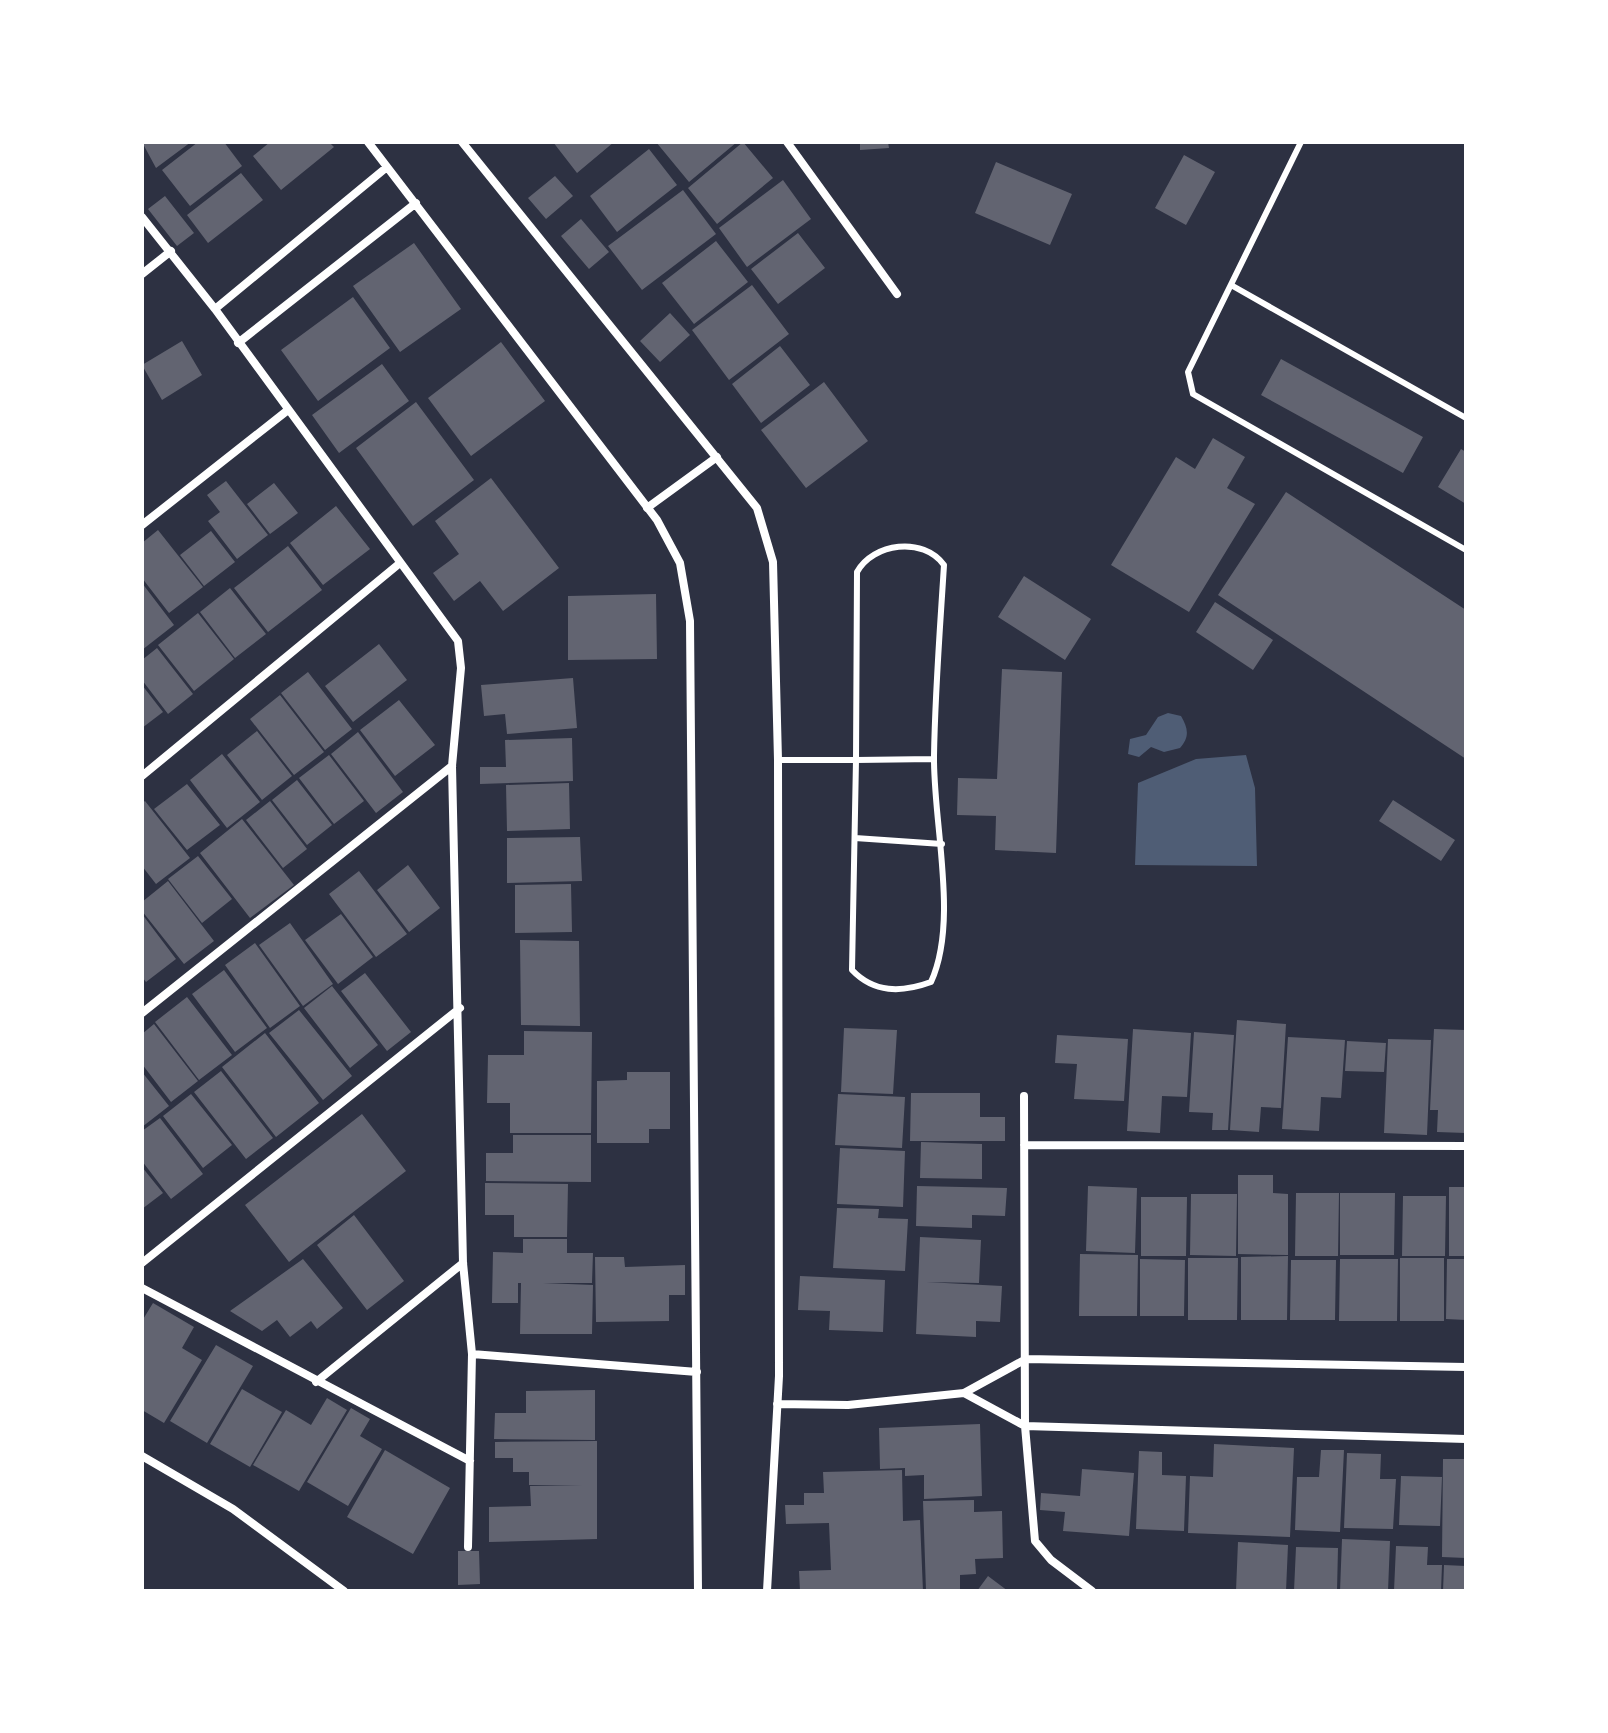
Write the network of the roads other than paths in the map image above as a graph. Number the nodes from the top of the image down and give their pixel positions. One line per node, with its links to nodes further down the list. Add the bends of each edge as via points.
1 (368, 142): 5 (street)
2 (462, 142): 16 (street)
3 (787, 142): 11 (street)
4 (1301, 142): 10 (lane)
5 (387, 167): 6 (street); 12 (street)
6 (416, 203): 13 (street); 17 (street)
7 (142, 217): 8 (street)
8 (171, 251): 9 (street); 12 (street)
9 (142, 274)
10 (1231, 285): 15 (lane); 19 (lane, via 1188,372 1193,394)
11 (897, 294)
12 (215, 309): 13 (street)
13 (238, 343): 14 (street)
14 (288, 410): 18 (street); 20 (street)
15 (1466, 418)
16 (717, 457): 17 (street); 22 (street, via 757,508 773,562)
17 (647, 508): 39 (street, via 680,563 690,621)
18 (142, 525)
19 (1466, 550)
20 (400, 563): 24 (street, via 458,641 461,668); 25 (street)
21 (934, 759): 23 (lane); 23 (lane, via 944,565 935,553 919,548 887,548 865,558 854,584); 27 (lane)
22 (778, 760): 23 (lane); 42 (street)
23 (856, 760): 26 (lane)
24 (452, 766): 28 (street); 29 (street)
25 (142, 776)
26 (855, 838): 27 (lane); 27 (lane, via 852,970 866,984 888,988 931,982 941,959)
27 (942, 844)
28 (460, 1008): 33 (street); 34 (street)
29 (142, 1013)
30 (1024, 1096): 31 (street)
31 (1024, 1145): 32 (street); 37 (street)
32 (1466, 1146)
33 (142, 1263)
34 (463, 1263): 36 (street); 40 (street)
35 (142, 1288): 40 (street)
36 (472, 1354): 39 (street); 46 (street)
37 (1026, 1359): 38 (street); 41 (street); 43 (street)
38 (1466, 1367)
39 (697, 1372): 49 (street)
40 (316, 1382): 46 (street)
41 (964, 1393): 42 (street, via 848,1405); 43 (street)
42 (777, 1404): 50 (street)
43 (1025, 1426): 44 (street); 51 (street, via 1035,1541)
44 (1466, 1439)
45 (142, 1456): 48 (street, via 233,1509)
46 (470, 1461): 47 (street)
47 (468, 1547)
48 (344, 1591)
49 (698, 1591)
50 (767, 1591)
51 (1092, 1591)

